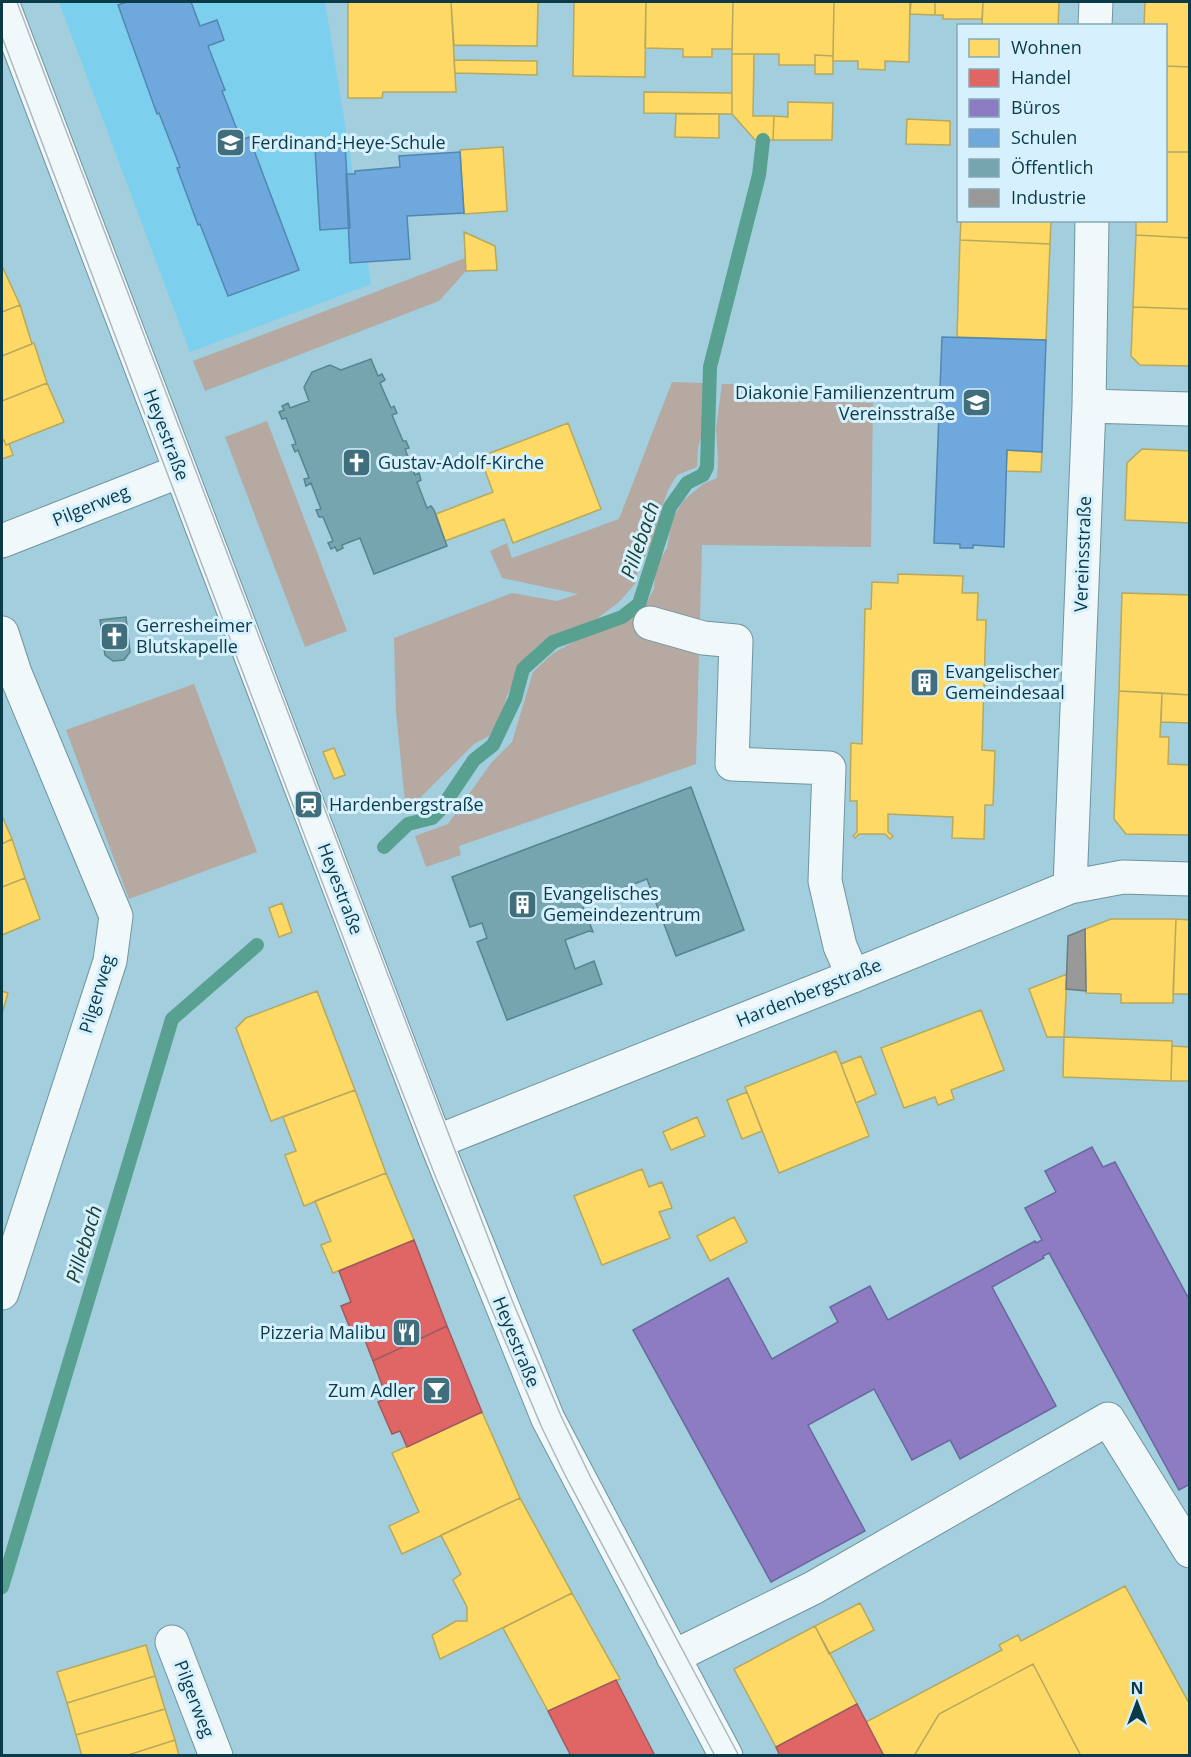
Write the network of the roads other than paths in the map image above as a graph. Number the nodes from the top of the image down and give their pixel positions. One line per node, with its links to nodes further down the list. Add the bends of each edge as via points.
1 (2, 2): 7 (street, Heyestraße)
2 (1096, 2): 3 (street)
3 (1095, 24)
4 (1092, 222): 5 (street, Vereinsstraße)
5 (1089, 406): 6 (street); 12 (street, Vereinsstraße)
6 (1190, 409)
7 (180, 471): 8 (street, Pilgerweg); 14 (street, Heyestraße)
8 (2, 541)
9 (650, 623): 13 (street, via 704,638 736,641 732,764 829,768 825,881 840,946)
10 (2, 633): 15 (street, Pilgerweg, via 116,916 110,961)
11 (1190, 879): 12 (street, Hardenbergstraße, via 1123,878)
12 (1070, 887): 13 (street, Hardenbergstraße)
13 (853, 976): 14 (street, Hardenbergstraße)
14 (435, 1142): 18 (street, Heyestraße, via 548,1419)
15 (2, 1293)
16 (1190, 1551): 18 (street, via 1108,1419 813,1588)
17 (172, 1642): 19 (street, Pilgerweg)
18 (673, 1657): 20 (street, Heyestraße)
19 (216, 1755)
20 (726, 1755)

